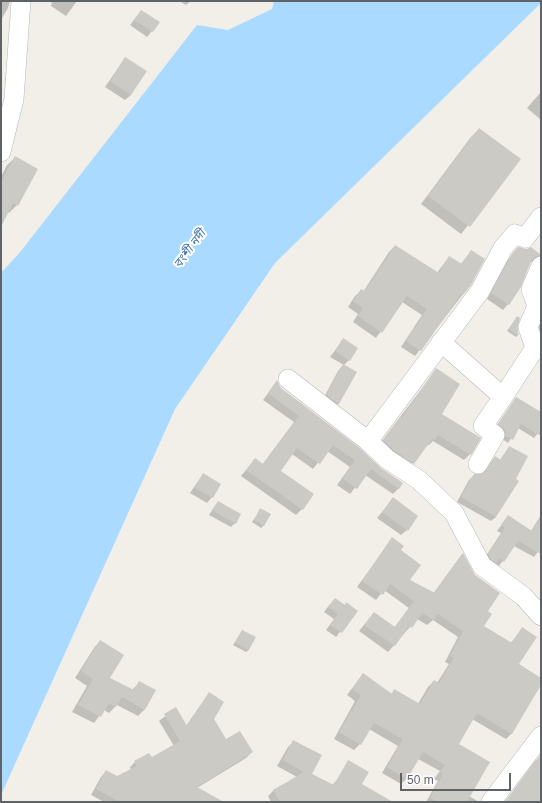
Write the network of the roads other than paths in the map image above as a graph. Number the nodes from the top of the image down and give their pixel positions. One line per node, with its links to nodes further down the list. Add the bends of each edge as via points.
1 (21, 1): 2 (street, via 14,99)
2 (1, 152)
3 (541, 217): 5 (street, via 525,238 515,234 503,248 480,291)
4 (541, 266): 7 (street, via 531,289 537,306 528,327 535,348)
5 (441, 342): 7 (street); 8 (street)
6 (288, 378): 8 (street)
7 (503, 397): 9 (street, via 483,426 495,436)
8 (368, 441): 10 (street, via 387,459 419,480 454,513 482,566 523,596)
9 (478, 464)
10 (541, 616)
11 (541, 736): 12 (street)
12 (491, 802)

